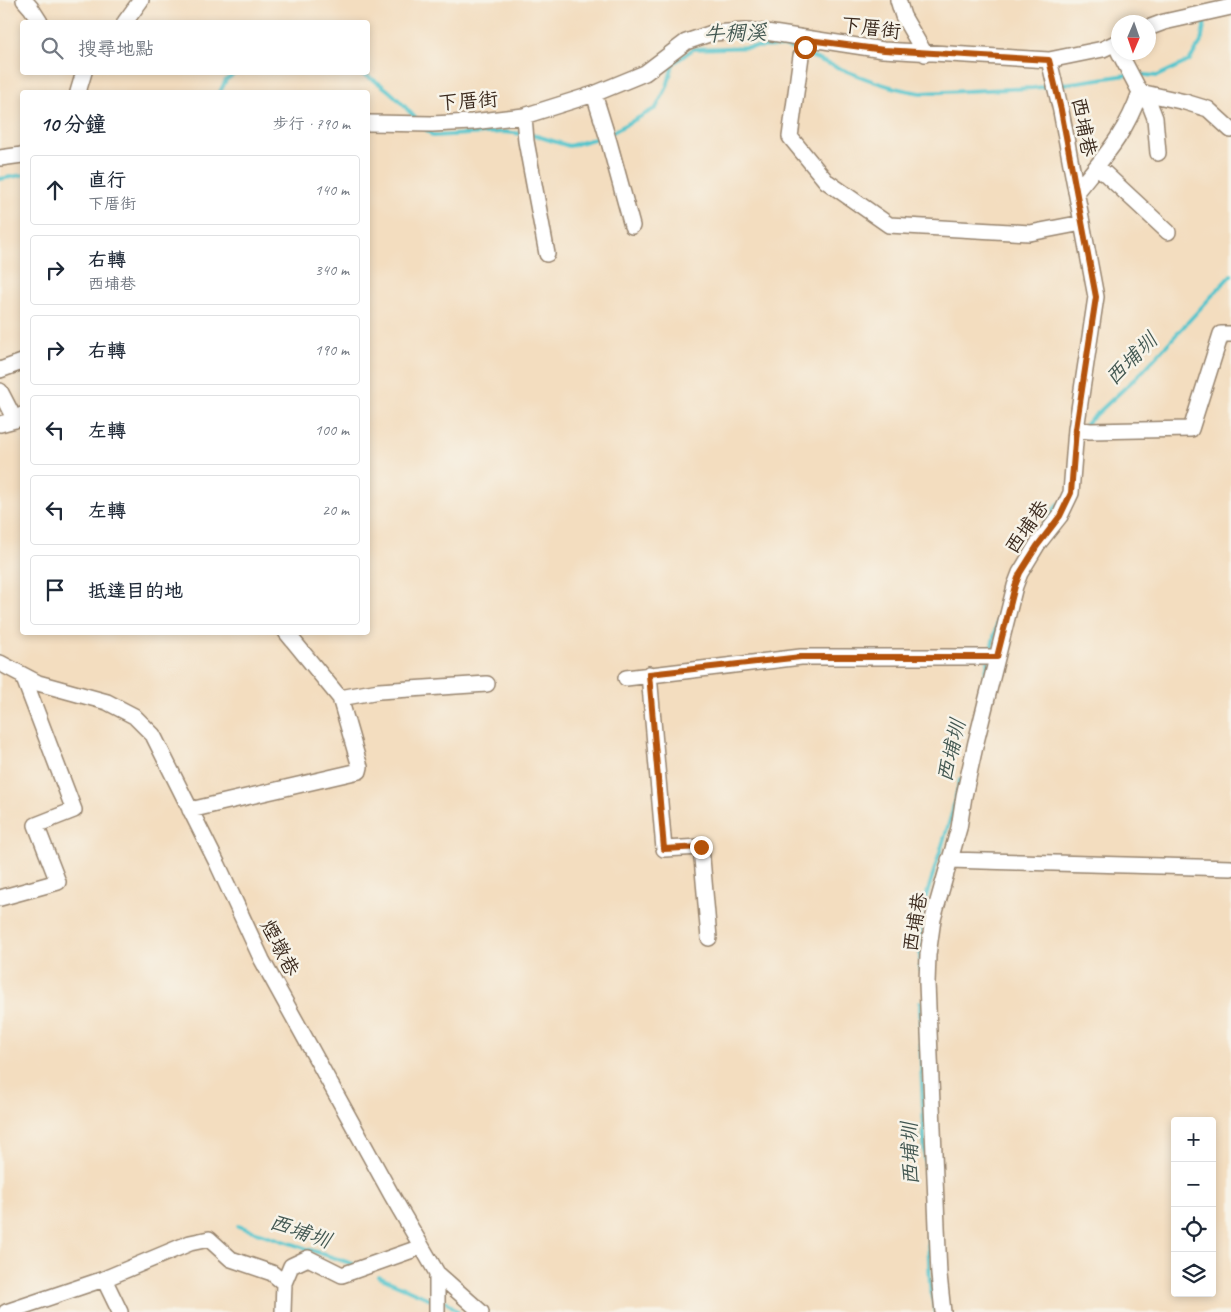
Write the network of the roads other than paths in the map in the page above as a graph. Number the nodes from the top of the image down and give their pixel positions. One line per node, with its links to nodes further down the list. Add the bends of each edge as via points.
1 (24, 0): 5 (street)
2 (141, 0): 6 (street)
3 (898, 0): 10 (street, via 903,16)
4 (1231, 7): 7 (street)
5 (39, 20)
6 (126, 20)
7 (1156, 25)
8 (805, 47): 10 (street, 下厝街); 16 (street, 下厝街, via 759,32 712,33 686,42 645,73); 25 (street, via 790,137 826,181 889,225 1030,233)
9 (1111, 49): 12 (street, 下厝街, via 1096,50)
10 (925, 54): 12 (street, 下厝街)
11 (1123, 60): 15 (street)
12 (1051, 65): 24 (street, 西埔巷)
13 (83, 75): 14 (street)
14 (79, 90)
15 (1140, 92): 19 (street, via 1208,109); 20 (street, via 1150,104 1155,118); 23 (street, via 1134,112 1119,139)
16 (594, 94): 17 (street, 下厝街); 26 (street)
17 (524, 116): 18 (street, 下厝街, via 432,124); 28 (street)
18 (370, 123)
19 (1231, 130)
20 (1158, 153)
21 (20, 155): 22 (street)
22 (0, 158)
23 (1097, 166): 24 (street); 27 (street)
24 (1076, 192): 25 (street, 西埔巷)
25 (1082, 223): 34 (street, 西埔巷, via 1096,297)
26 (632, 226)
27 (1168, 232)
28 (547, 254)
29 (1231, 334): 34 (street, via 1221,334 1191,429)
30 (20, 363): 31 (street)
31 (0, 370)
32 (0, 391): 33 (street)
33 (12, 419)
34 (1083, 430): 36 (street, 西埔巷, via 1071,493 1060,516 1020,573)
35 (288, 635): 42 (street)
36 (990, 658): 38 (street, via 801,657); 44 (street, 西埔巷, via 959,828)
37 (0, 663): 39 (street, 煙墩巷)
38 (649, 674): 40 (street); 47 (street, via 664,849 701,847)
39 (23, 676): 43 (street, 煙墩巷, via 46,686 107,702 134,716 153,736); 46 (street, via 74,810 36,825 58,882)
40 (626, 678)
41 (487, 684): 42 (street, via 379,691)
42 (340, 698): 43 (street, via 359,771)
43 (190, 810): 48 (street, 煙墩巷, via 262,960)
44 (949, 860): 45 (street); 57 (street, 西埔巷, via 933,919 927,983)
45 (1231, 868)
46 (0, 898)
47 (709, 938)
48 (421, 1247): 49 (street, 煙墩巷); 51 (street, via 342,1275 308,1258 291,1266)
49 (437, 1273): 55 (street); 56 (street, 煙墩巷)
50 (104, 1278): 51 (street, via 190,1243 209,1239 231,1259 272,1273); 52 (street); 53 (street)
51 (284, 1283): 54 (street)
52 (6, 1312)
53 (120, 1312)
54 (283, 1312)
55 (437, 1312)
56 (481, 1312)
57 (943, 1312)

